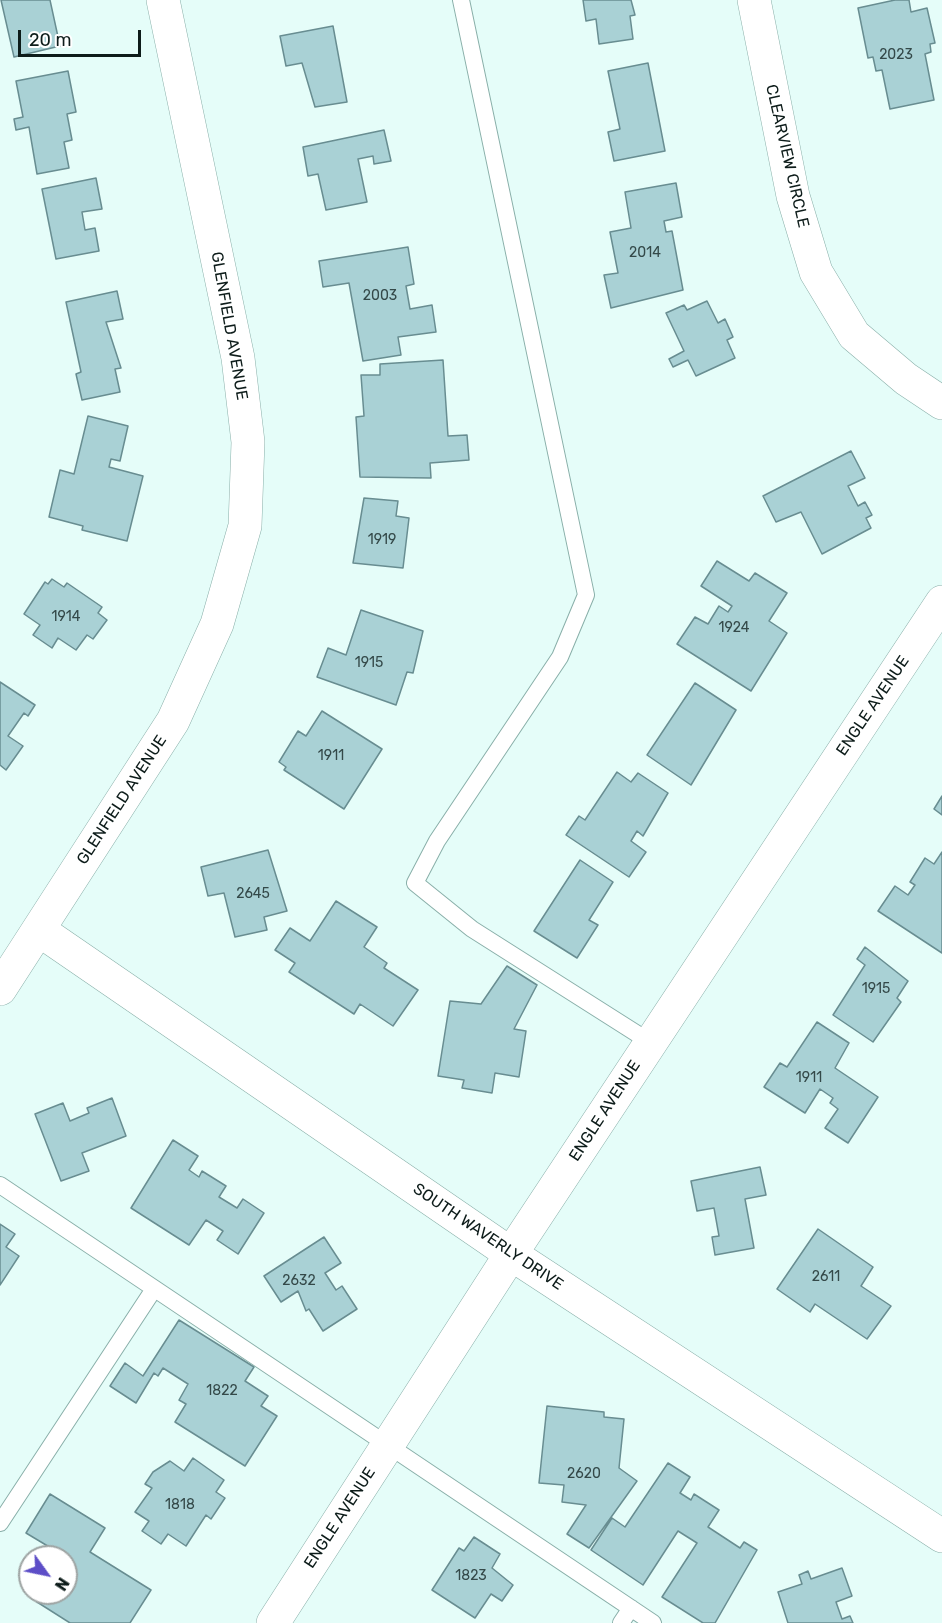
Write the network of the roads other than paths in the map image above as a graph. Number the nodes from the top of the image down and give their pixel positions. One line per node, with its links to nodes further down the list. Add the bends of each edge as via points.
1 (164, 0): 6 (street, GLENFIELD AVENUE, via 238,358 248,441 245,526 217,624 173,721)
2 (461, 0): 8 (lane, via 586,595 560,657 437,841 415,884 472,929)
3 (754, 0): 4 (street, CLEARVIEW CIRCLE, via 793,196 816,272 854,335 906,379)
4 (942, 403)
5 (942, 602): 8 (street, ENGLE AVENUE)
6 (39, 930): 7 (street, GLENFIELD AVENUE); 10 (street, SOUTH WAVERLY DRIVE)
7 (0, 989)
8 (650, 1042): 10 (street, ENGLE AVENUE)
9 (0, 1185): 11 (lane)
10 (511, 1254): 12 (street, ENGLE AVENUE); 14 (street, SOUTH WAVERLY DRIVE)
11 (154, 1289): 12 (lane); 13 (lane)
12 (389, 1444): 15 (lane); 16 (street, ENGLE AVENUE)
13 (0, 1523)
14 (942, 1536)
15 (631, 1608): 17 (lane); 18 (lane)
16 (273, 1623)
17 (621, 1623)
18 (653, 1623)

